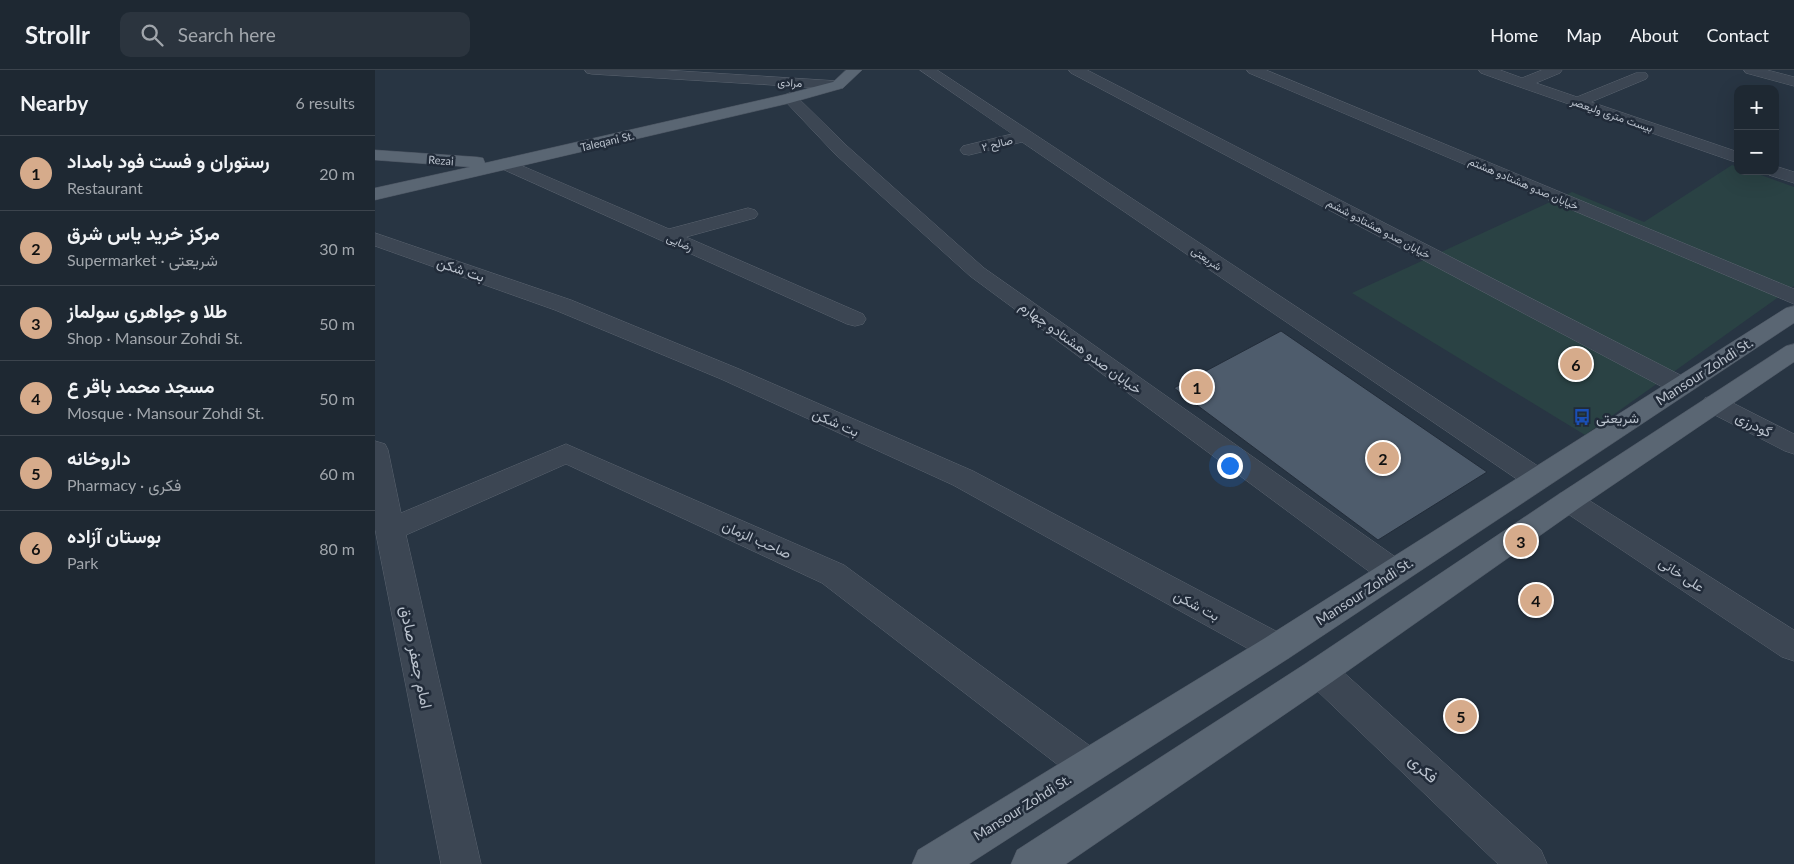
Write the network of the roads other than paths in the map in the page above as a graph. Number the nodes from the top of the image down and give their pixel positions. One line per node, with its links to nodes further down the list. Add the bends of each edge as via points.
1 (592, 70): 10 (street, مرادی)
2 (855, 70): 13 (main road)
3 (927, 70): 17 (street, شریعتی)
4 (1076, 70): 32 (street, خیابان صدو هشتادو ششم)
5 (1254, 70): 28 (street, خیابان صدو هشتادو هشتم)
6 (1486, 70): 12 (street, بیست متری ولیعصر)
7 (1555, 70): 12 (street)
8 (1761, 71): 11 (street)
9 (1641, 76): 15 (street)
10 (751, 80): 13 (street, مرادی); 16 (street, via 763,87 762,96)
11 (1794, 82)
12 (1522, 83): 15 (street, بیست متری ولیعصر)
13 (838, 85): 14 (main road, Taleqani St.)
14 (790, 98): 16 (main road, Taleqani St.); 39 (street, خیابان صدو هشتادو چهارم, via 841,150 977,272)
15 (1577, 102): 20 (street, بیست متری ولیعصر)
16 (746, 109): 21 (main road, Taleqani St.)
17 (1025, 136): 18 (street, صالح ۲); 36 (street, شریعتی)
18 (969, 150)
19 (375, 155): 21 (main road, Rezai)
20 (1734, 157)
21 (506, 164): 24 (main road, Taleqani St.); 26 (street, رضایی)
22 (1779, 172): 23 (street)
23 (1794, 178)
24 (375, 194)
25 (748, 214): 26 (street)
26 (666, 236): 30 (street, رضایی)
27 (375, 239): 41 (street, بت شکن, via 563,305 730,374 963,478)
28 (1794, 297)
29 (1794, 313): 32 (main road, Mansour Zohdi St.)
30 (855, 319)
31 (1794, 351): 33 (main road)
32 (1681, 386): 36 (main road, Mansour Zohdi St.)
33 (1714, 404): 34 (street, گودرزی); 37 (main road)
34 (1794, 445)
35 (375, 450): 38 (street, امام جعفر صادق)
36 (1537, 479): 37 (main road); 39 (main road, Mansour Zohdi St.)
37 (1569, 501): 40 (street, علی خانی); 42 (main road)
38 (390, 530): 43 (street, صاحب الزمان, via 566,453 833,574); 44 (street, امام جعفر صادق)
39 (1393, 572): 41 (main road, Mansour Zohdi St.)
40 (1794, 647)
41 (1277, 648): 42 (main road); 43 (main road, Mansour Zohdi St.)
42 (1320, 672): 46 (main road); 47 (street, فکری)
43 (1088, 766): 45 (main road, Mansour Zohdi St.)
44 (461, 864)
45 (932, 864)
46 (1031, 864)
47 (1527, 864)

